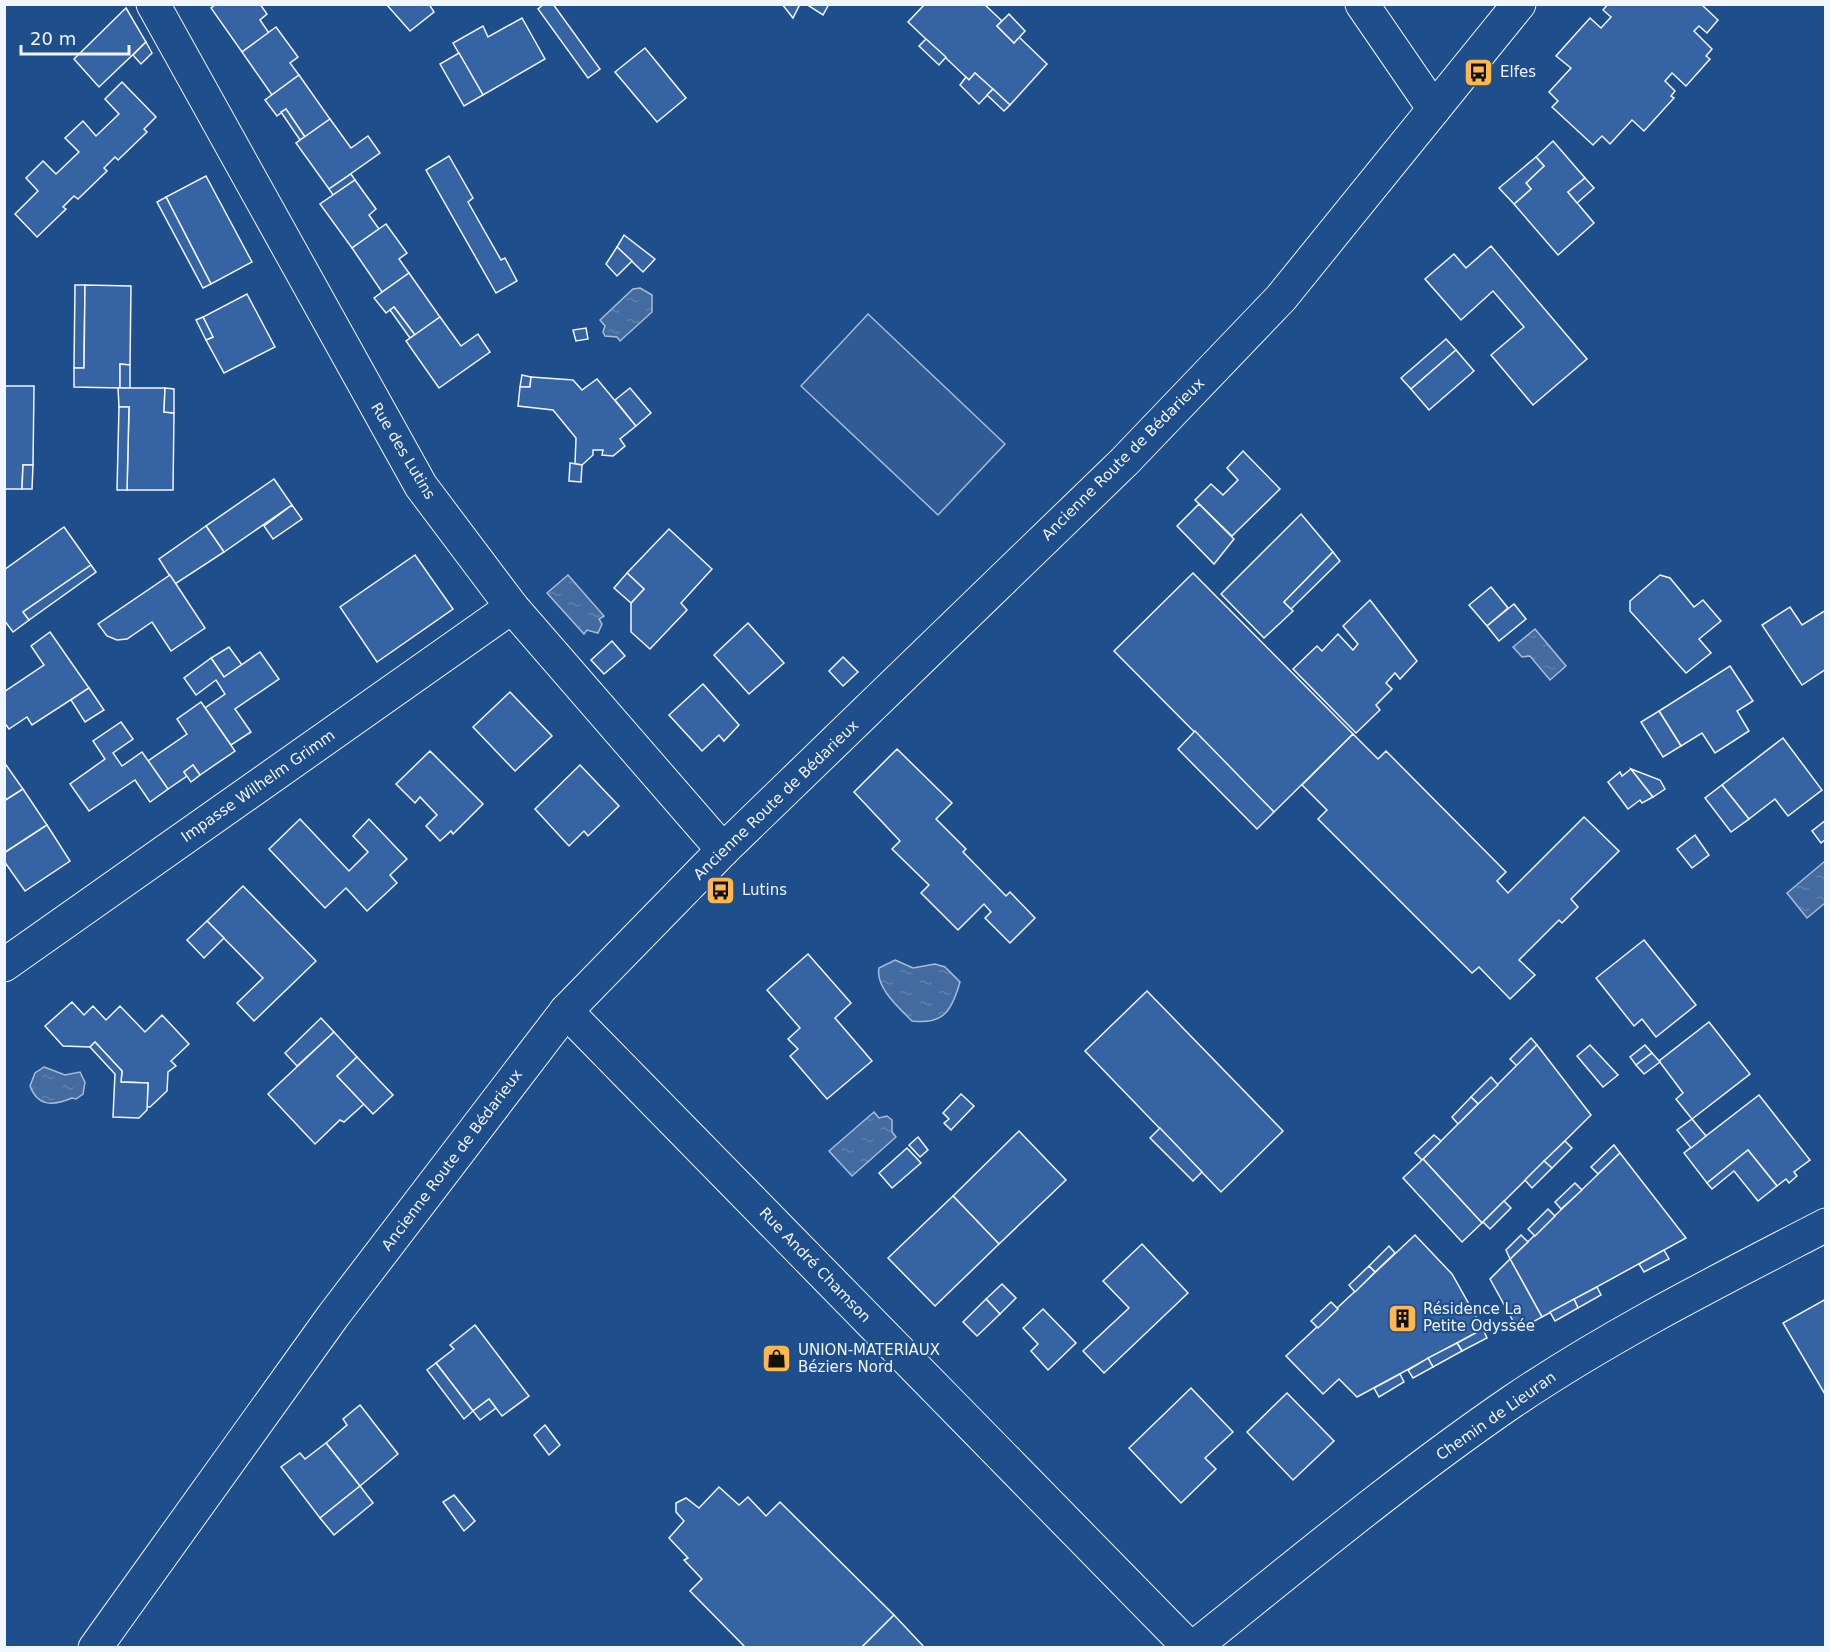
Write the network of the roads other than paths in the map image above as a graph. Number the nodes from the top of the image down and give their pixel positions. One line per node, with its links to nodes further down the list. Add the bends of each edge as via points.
1 (153, 4): 5 (street, Rue des Lutins, via 421,486)
2 (1362, 4): 4 (street)
3 (1519, 4): 4 (street, Ancienne Route de Bédarieux)
4 (1434, 109): 6 (street, Ancienne Route de Bédarieux, via 1281,298 1132,453)
5 (512, 607): 6 (street, Rue des Lutins); 7 (street, Impasse Wilhelm Grimm)
6 (723, 849): 8 (street, Ancienne Route de Bédarieux)
7 (4, 965)
8 (566, 1011): 10 (street, Ancienne Route de Bédarieux, via 333,1316); 11 (street, Rue André Chamson)
9 (1826, 1225): 11 (street, Chemin de Lieuran, via 1636,1325 1514,1401 1404,1481)
10 (95, 1647)
11 (1191, 1647)

